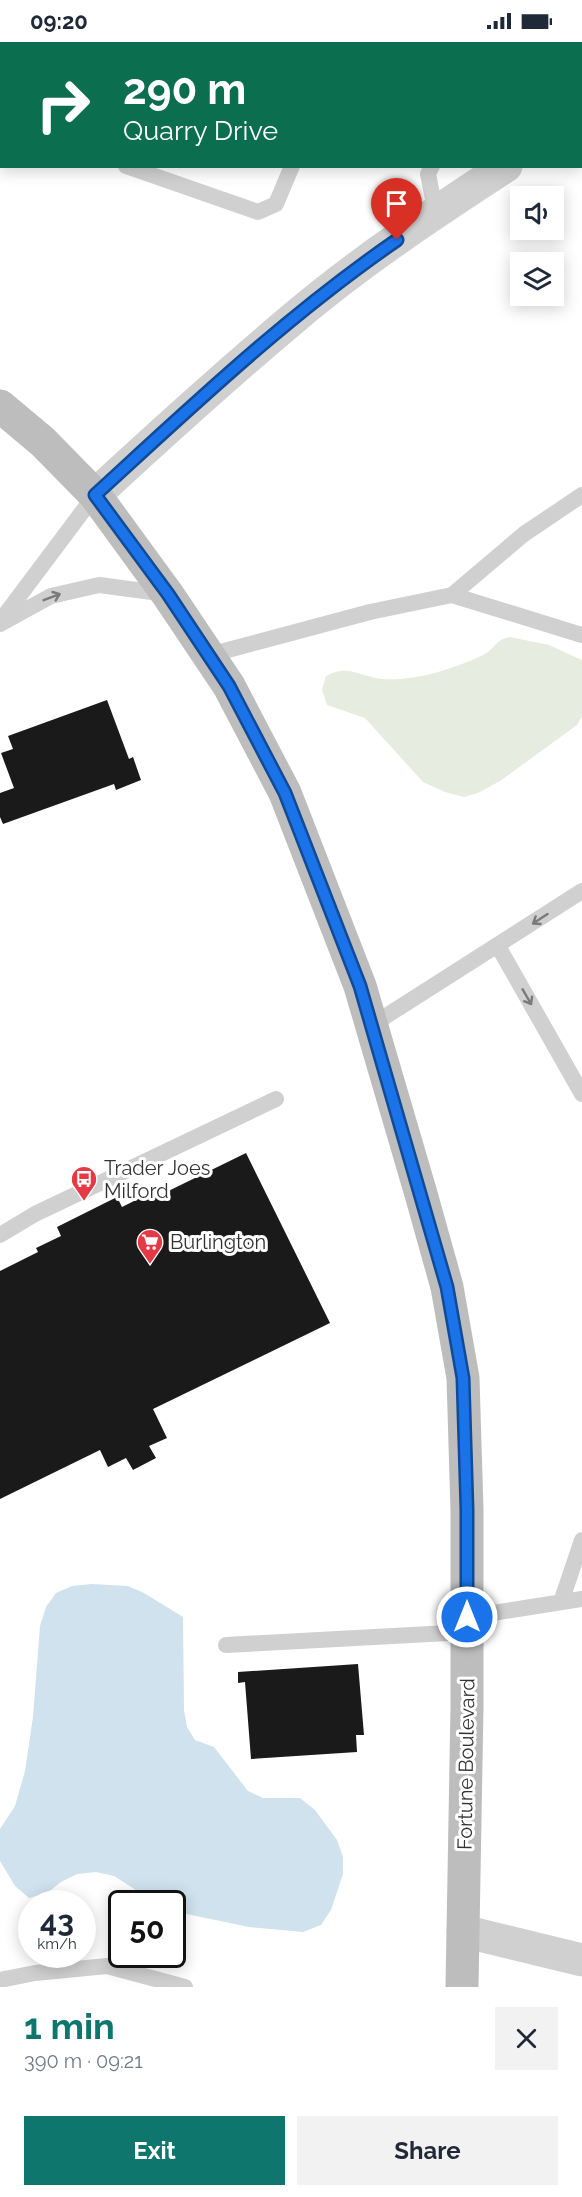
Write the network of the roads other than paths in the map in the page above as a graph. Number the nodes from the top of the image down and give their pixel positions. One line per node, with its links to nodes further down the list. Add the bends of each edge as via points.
1 (132, 168): 2 (lane, via 258,212 276,204)
2 (291, 168)
3 (431, 168): 5 (lane, via 428,174)
4 (503, 168): 5 (street)
5 (436, 214): 7 (street, via 294,317)
6 (0, 406): 7 (main road, Fortune Boulevard, via 43,442)
7 (95, 495): 9 (main road, Fortune Boulevard); 11 (lane)
8 (582, 495): 10 (lane, via 524,534)
9 (168, 594): 11 (lane, one-way to 9, via 51,596 99,585); 13 (main road, Fortune Boulevard)
10 (452, 595): 12 (lane); 13 (lane, via 370,612)
11 (0, 623)
12 (582, 635)
13 (209, 655): 16 (main road, Fortune Boulevard, via 285,793)
14 (582, 891): 15 (lane, one-way to 15)
15 (498, 946): 16 (lane); 17 (lane, one-way to 17)
16 (372, 1025): 23 (main road, Fortune Boulevard, via 447,1287 463,1378)
17 (582, 1094)
18 (276, 1099): 19 (lane, via 35,1214)
19 (0, 1235)
20 (582, 1540): 22 (lane)
21 (581, 1601): 22 (lane)
22 (561, 1602): 23 (lane)
23 (467, 1625): 24 (lane); 25 (main road, Fortune Boulevard)
24 (226, 1645)
25 (463, 1931): 26 (street); 29 (main road, Fortune Boulevard)
26 (582, 1960)
27 (0, 1980): 28 (lane, via 35,1972 107,1966)
28 (185, 1987)
29 (462, 1987)

